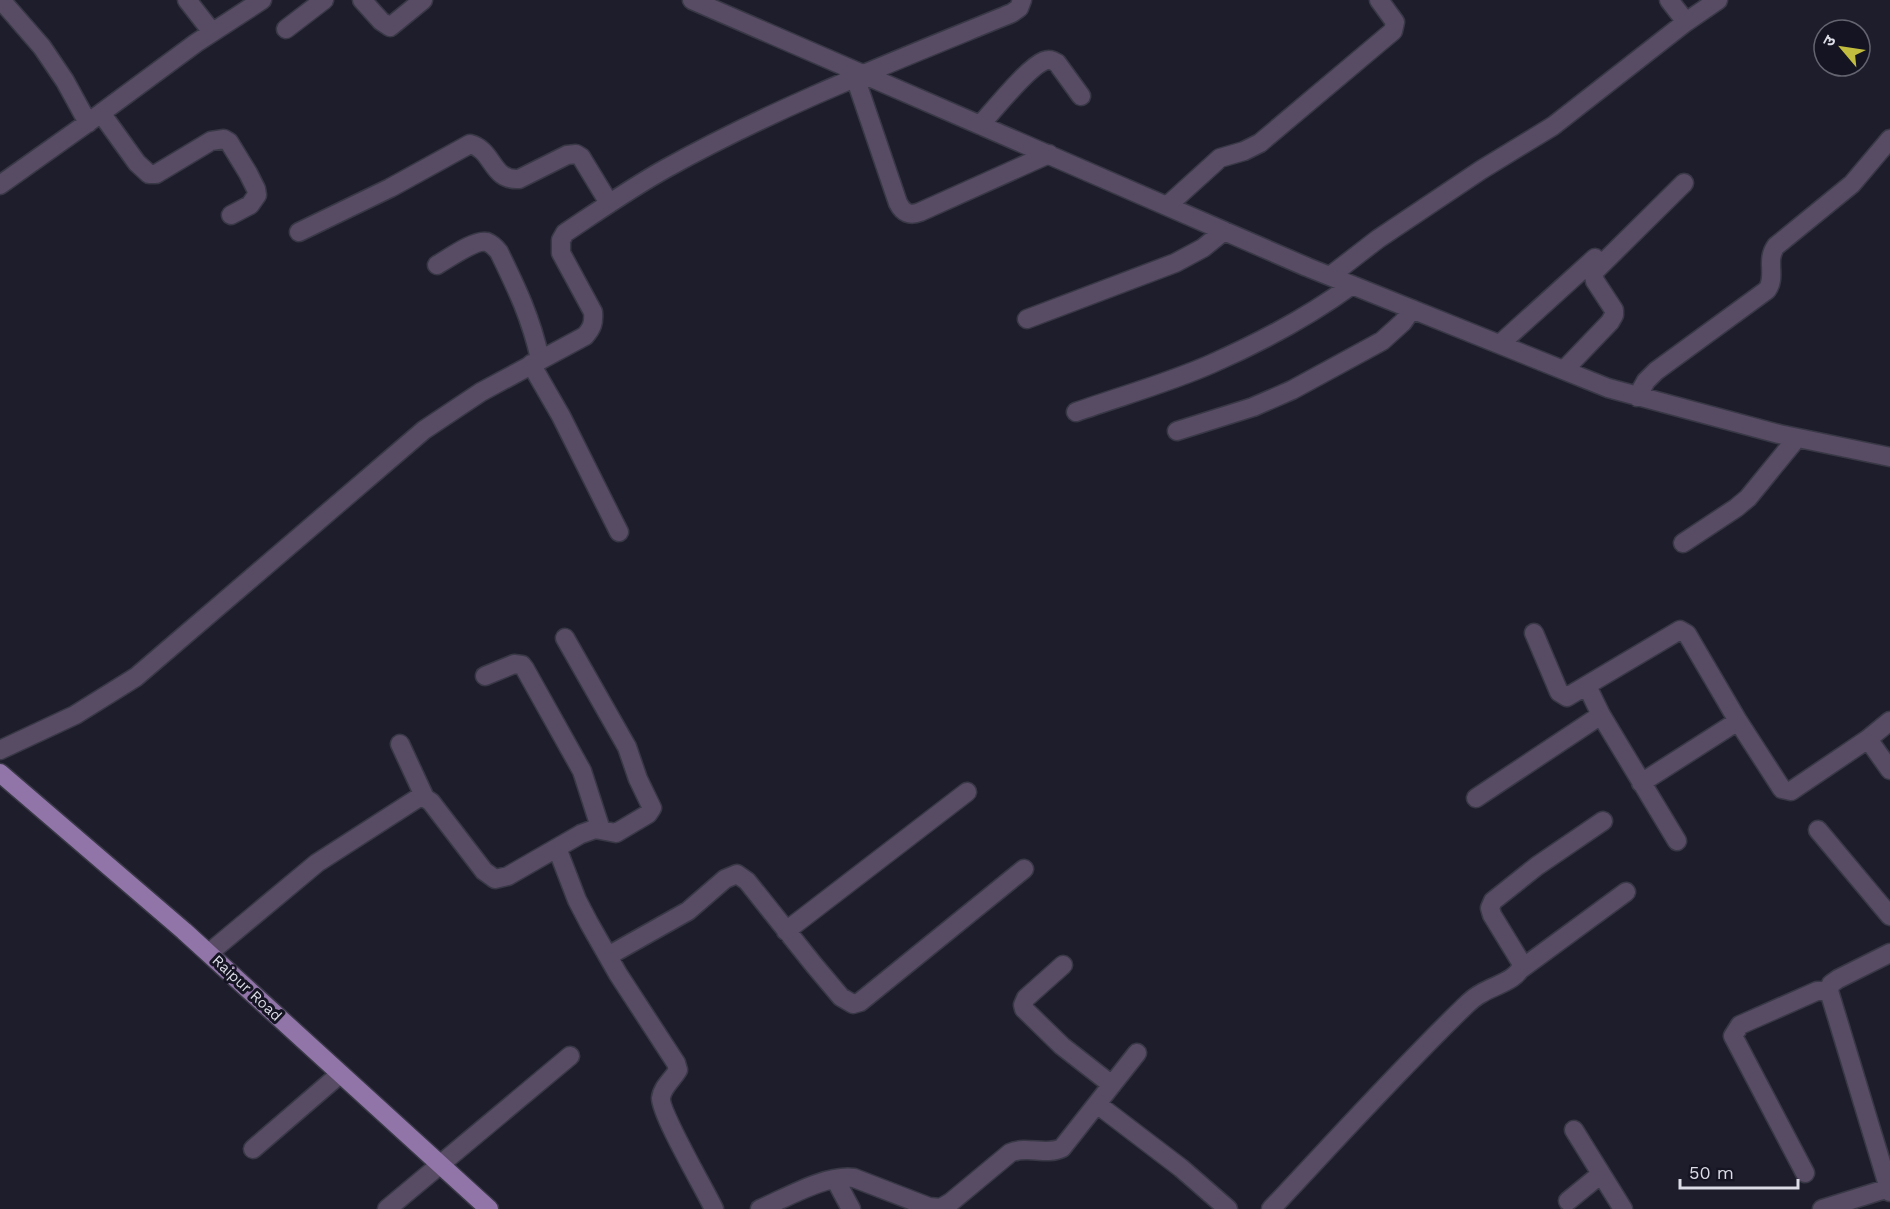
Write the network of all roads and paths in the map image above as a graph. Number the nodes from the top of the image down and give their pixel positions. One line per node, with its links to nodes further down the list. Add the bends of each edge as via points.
1 (0, 0): 17 (street, via 42,47)
2 (187, 0): 14 (street)
3 (261, 0): 14 (street)
4 (324, 0): 13 (street)
5 (362, 0): 6 (street, via 390,27)
6 (423, 0)
7 (692, 0): 15 (street)
8 (1022, 0): 15 (street, via 1012,13)
9 (1379, 0): 24 (street, via 1395,22 1393,31 1260,143 1220,158)
10 (1669, 0): 12 (street)
11 (1718, 0): 12 (street)
12 (1686, 22): 30 (street, via 1553,126 1378,239)
13 (286, 29)
14 (212, 32): 17 (street)
15 (859, 76): 18 (street); 20 (street, via 898,203 906,213 920,212); 23 (street, via 729,135)
16 (1082, 96): 18 (street, via 1057,63 1044,61)
17 (95, 118): 22 (street); 25 (street, via 149,174 156,174 212,141 229,142 257,195 250,205)
18 (980, 125): 20 (street)
19 (1890, 139): 37 (street, via 1852,183 1776,246 1771,253 1772,279 1767,290 1656,371)
20 (1049, 154): 24 (street)
21 (1684, 183): 36 (street, via 1596,270 1595,281 1614,315)
22 (0, 185)
23 (609, 203): 27 (street, via 576,154 510,180 499,173 482,150 470,144); 35 (street, via 565,233 560,246 593,312 591,329)
24 (1167, 206): 26 (street)
25 (231, 215)
26 (1224, 231): 30 (street); 33 (street, via 1175,263)
27 (299, 232)
28 (1595, 258): 34 (street)
29 (437, 265): 35 (street, via 481,242 494,246 533,327)
30 (1330, 276): 31 (street)
31 (1352, 285): 32 (street); 38 (street, via 1297,322 1209,365)
32 (1412, 309): 34 (street); 39 (street, via 1382,341 1292,390 1253,407)
33 (1027, 319)
34 (1500, 344): 36 (street)
35 (536, 362): 42 (street); 53 (street, via 424,430 136,677 75,715)
36 (1564, 370): 37 (street)
37 (1637, 397): 40 (street)
38 (1076, 412)
39 (1176, 431)
40 (1797, 438): 41 (street); 43 (street, via 1748,498)
41 (1890, 457)
42 (619, 532)
43 (1683, 543)
44 (1534, 633): 47 (street, via 1559,692 1567,697)
45 (565, 638): 61 (street, via 627,747 652,808 622,831)
46 (485, 676): 61 (street, via 514,664 522,665 582,771)
47 (1587, 686): 48 (street); 49 (street, via 1680,630 1687,634)
48 (1601, 715): 56 (street); 59 (street)
49 (1738, 721): 51 (street, via 1782,789 1791,792); 56 (street)
50 (1890, 721): 51 (street)
51 (1868, 739): 54 (street)
52 (400, 744): 58 (street)
53 (0, 750)
54 (1890, 770)
55 (0, 773): 69 (main road, Raipur Road)
56 (1641, 783): 63 (street)
57 (966, 792): 68 (street)
58 (425, 798): 64 (street, via 484,871 495,879 508,876); 69 (street, via 412,801 317,863)
59 (1476, 798)
60 (1603, 821): 73 (street, via 1493,901 1492,915 1522,964)
61 (602, 830): 64 (street, via 581,834)
62 (1818, 830): 67 (street)
63 (1677, 841)
64 (556, 848): 71 (street, via 577,900)
65 (1024, 869): 68 (street, via 853,1004 841,997)
66 (1626, 892): 73 (street)
67 (1890, 916)
68 (786, 931): 71 (street, via 747,881 737,874 725,879 680,916)
69 (209, 953): 77 (main road, Raipur Road)
70 (1890, 953): 74 (street, via 1838,979 1831,984)
71 (608, 956): 91 (street, via 676,1063 678,1070 664,1089 661,1102)
72 (1063, 965): 78 (street, via 1026,998 1024,1009 1062,1046)
73 (1521, 969): 95 (street, via 1468,1003)
74 (1830, 992): 83 (street, via 1817,991 1740,1025 1733,1036); 86 (street)
75 (1137, 1053): 78 (street)
76 (570, 1056): 82 (street)
77 (340, 1074): 81 (street); 82 (main road, Raipur Road)
78 (1112, 1085): 79 (street)
79 (1097, 1104): 88 (street, via 1058,1150 1018,1149 951,1202); 94 (street)
80 (1574, 1130): 84 (street)
81 (253, 1149)
82 (440, 1164): 89 (street); 90 (main road, Raipur Road)
83 (1804, 1173)
84 (1601, 1174): 87 (street); 96 (street)
85 (835, 1179): 88 (street, via 854,1178); 92 (street); 93 (street)
86 (1889, 1190): 97 (street)
87 (1568, 1201)
88 (932, 1208)
89 (387, 1209)
90 (489, 1209)
91 (714, 1209)
92 (760, 1209)
93 (851, 1209)
94 (1228, 1209)
95 (1271, 1209)
96 (1623, 1209)
97 (1822, 1209)

